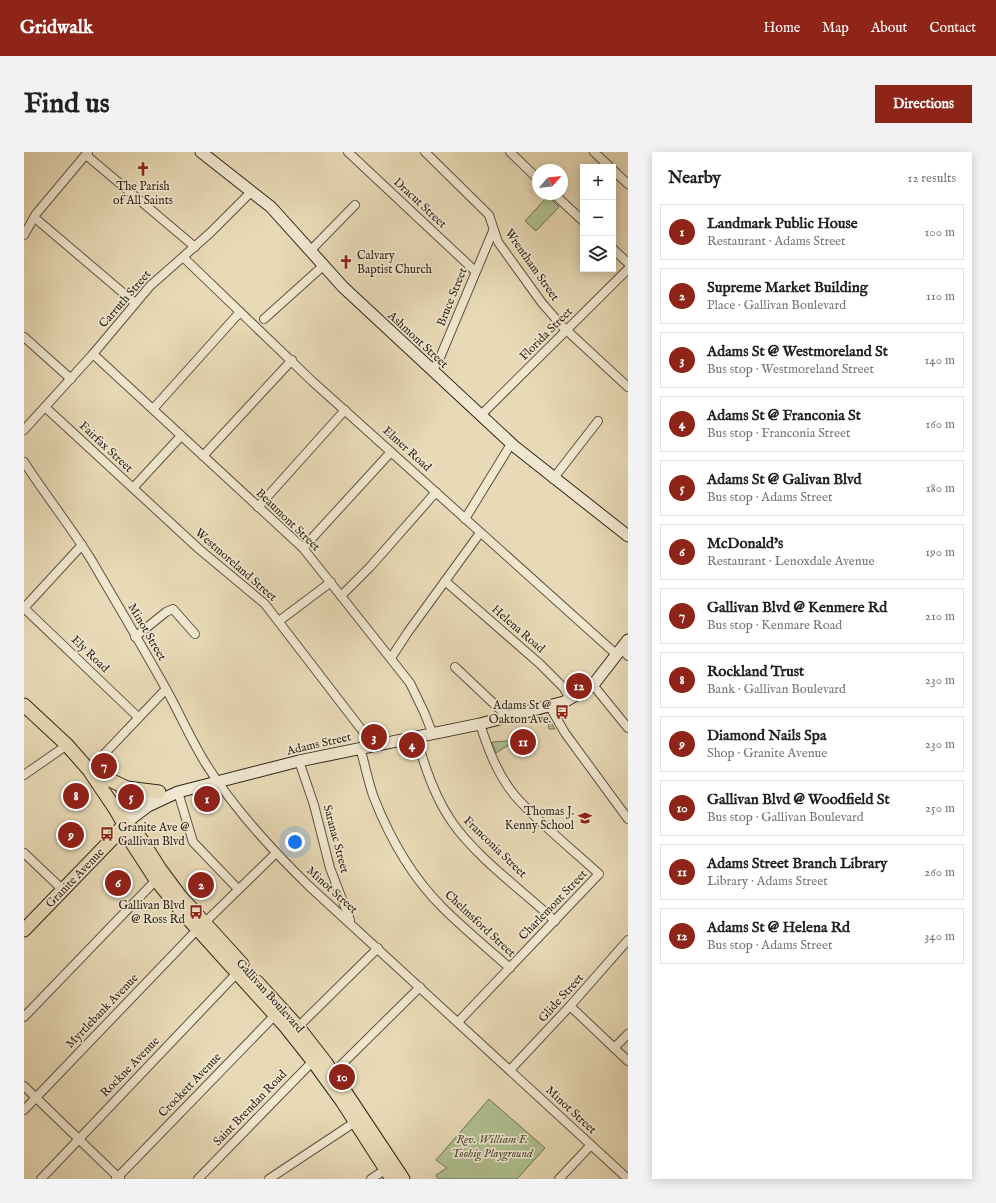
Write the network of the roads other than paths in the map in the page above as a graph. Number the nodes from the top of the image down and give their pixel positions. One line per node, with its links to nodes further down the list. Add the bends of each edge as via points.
1 (201, 152): 11 (main road, Ashmont Street)
2 (348, 152): 25 (street, Dracut Street)
3 (425, 152): 16 (street, Wrentham Street, via 482,207 492,221)
4 (510, 152): 8 (street)
5 (594, 152): 7 (street)
6 (87, 153): 14 (street); 18 (street)
7 (607, 164)
8 (532, 173)
9 (616, 173): 10 (street)
10 (628, 184)
11 (252, 191): 18 (street, Carruth Street); 19 (main road, Ashmont Street, via 276,212)
12 (560, 200): 15 (street)
13 (355, 206): 19 (street)
14 (35, 218): 17 (street); 26 (street)
15 (580, 218)
16 (493, 231): 25 (street, Bruce Street); 29 (street, Wrentham Street, via 509,258)
17 (24, 235)
18 (195, 247): 21 (street, Carruth Street)
19 (310, 251): 23 (main road, Ashmont Street)
20 (616, 252): 22 (street)
21 (184, 258): 26 (street, Carruth Street, via 150,286); 27 (street, Elmer Road)
22 (628, 263)
23 (323, 266): 28 (street); 33 (main road, Ashmont Street)
24 (628, 269): 29 (street, Florida Street)
25 (475, 271): 33 (street, Bruce Street, via 439,360)
26 (135, 303): 31 (street, Carruth Street)
27 (240, 312): 32 (street, Elmer Road); 37 (street)
28 (264, 319)
29 (566, 331): 35 (street, Wrentham Street); 39 (street, Florida Street)
30 (24, 337): 34 (street)
31 (93, 354): 34 (street, Carruth Street); 37 (street, Beaumont Street)
32 (292, 360): 38 (street, Elmer Road); 45 (street)
33 (432, 371): 39 (main road, Ashmont Street)
34 (71, 379): 36 (street, Carruth Street)
35 (628, 387)
36 (45, 407): 41 (street, Carruth Street); 48 (street, Fairfax Street)
37 (153, 409): 42 (street, Beaumont Street)
38 (345, 410): 44 (street, Elmer Road); 50 (street)
39 (480, 416): 43 (main road, Ashmont Street)
40 (598, 421): 47 (street)
41 (24, 430)
42 (181, 436): 45 (street, Beaumont Street); 48 (street, Fairfax Street)
43 (511, 444): 47 (main road, Ashmont Street); 51 (street)
44 (391, 452): 49 (street, Elmer Road); 55 (street)
45 (203, 456): 50 (street, Beaumont Street)
46 (24, 462): 54 (street, Minot Street)
47 (553, 479): 53 (main road, Ashmont Street)
48 (133, 488): 60 (street, Westmoreland Street, via 199,549 253,592)
49 (436, 492): 51 (street, Elmer Road); 58 (street)
50 (258, 507): 55 (street, Beaumont Street)
51 (465, 519): 52 (street, Elmer Road)
52 (480, 533): 56 (street); 63 (street, Elmer Road)
53 (628, 536)
54 (82, 545): 59 (street); 62 (street, Minot Street)
55 (303, 548): 57 (street, Beaumont Street)
56 (445, 581): 64 (street); 68 (street, Helena Road, via 540,664 564,688)
57 (331, 582): 58 (street, Beaumont Street); 60 (street)
58 (342, 596): 64 (street, Beaumont Street)
59 (24, 608): 71 (street, Ely Road)
60 (279, 621): 78 (street, Westmoreland Street, via 368,738)
61 (195, 634): 62 (street, via 173,609)
62 (135, 637): 67 (street, Minot Street)
63 (624, 650): 66 (main road, Adams Street)
64 (391, 658): 75 (street, Beaumont Street, via 410,683)
65 (455, 667): 72 (street)
66 (593, 685): 68 (main road, Adams Street); 74 (street)
67 (166, 689): 71 (street); 82 (street, Minot Street, via 206,764)
68 (570, 699): 70 (main road, Adams Street)
69 (24, 704): 77 (highway, Gallivan Boulevard)
70 (550, 707): 72 (main road, Adams Street); 85 (street, via 565,733)
71 (138, 717): 80 (street)
72 (508, 717): 73 (main road, Adams Street)
73 (480, 724): 75 (main road, Adams Street); 92 (street, Charlemont Street, via 497,768 516,797 599,874)
74 (628, 728)
75 (432, 732): 76 (main road, Adams Street)
76 (416, 735): 78 (main road, Adams Street); 92 (street, Franconia Street, via 425,768 452,822 483,856)
77 (67, 745): 80 (highway, Gallivan Boulevard); 81 (street)
78 (365, 746): 79 (main road, Adams Street); 98 (street, Chelmsford Street, via 374,797 395,841 415,873 441,906)
79 (299, 761): 82 (main road, Adams Street); 93 (street, Saranac Street, via 314,805 332,874)
80 (89, 770): 83 (highway, via 127,788); 86 (highway, Gallivan Boulevard)
81 (24, 775)
82 (219, 782): 84 (main road, Adams Street); 88 (street, Minot Street)
83 (158, 792): 84 (main road, Adams Street); 86 (main road, Adams Street, via 146,796 132,806)
84 (178, 792): 86 (main road, Adams Street, via 148,806); 90 (street, via 193,842)
85 (628, 819)
86 (124, 824): 89 (highway, Gallivan Boulevard, via 130,840); 91 (highway, Granite Avenue); 94 (highway, Gallivan Boulevard, via 137,833)
87 (24, 853): 91 (street)
88 (276, 853): 90 (street, Myrtlebank Avenue); 93 (street, Minot Street)
89 (156, 880): 94 (highway, Gallivan Boulevard); 103 (street)
90 (238, 889): 94 (street, Myrtlebank Avenue)
91 (63, 890): 95 (highway, Granite Avenue)
92 (555, 921): 98 (street, Charlemont Street)
93 (351, 923): 97 (street, Minot Street)
94 (201, 926): 99 (highway, Gallivan Boulevard); 102 (highway, Gallivan Boulevard); 113 (street, Myrtlebank Avenue)
95 (24, 930)
96 (628, 940): 101 (street, Glide Street)
97 (378, 948): 100 (street, Minot Street); 105 (street)
98 (510, 968): 104 (street, Charlemont Street)
99 (237, 973): 102 (highway, Gallivan Boulevard); 116 (street, Rockne Avenue)
100 (420, 987): 104 (street, Minot Street); 111 (street)
101 (570, 1006): 107 (street); 110 (street, Glide Street)
102 (278, 1012): 105 (highway, Gallivan Boulevard); 108 (highway, Gallivan Boulevard); 119 (street, Crockett Avenue)
103 (24, 1017)
104 (458, 1022): 110 (street, Minot Street)
105 (298, 1027): 108 (highway, Gallivan Boulevard)
106 (628, 1034): 107 (street)
107 (614, 1048): 109 (street)
108 (316, 1058): 111 (highway, Gallivan Boulevard); 115 (highway, Gallivan Boulevard); 121 (street, Saint Brendan Road)
109 (628, 1061)
110 (510, 1070): 117 (street, Minot Street)
111 (333, 1073): 124 (highway, Gallivan Boulevard)
112 (24, 1086): 113 (street)
113 (36, 1098): 114 (street, Myrtlebank Avenue); 116 (street)
114 (24, 1110)
115 (356, 1122): 118 (highway, Gallivan Boulevard); 122 (street)
116 (78, 1138): 119 (street); 120 (street, Rockne Avenue)
117 (591, 1145): 125 (street); 126 (street, Minot Street)
118 (389, 1174): 123 (street)
119 (118, 1178)
120 (41, 1179)
121 (198, 1179)
122 (269, 1179)
123 (371, 1179)
124 (403, 1179)
125 (559, 1179)
126 (628, 1179)

